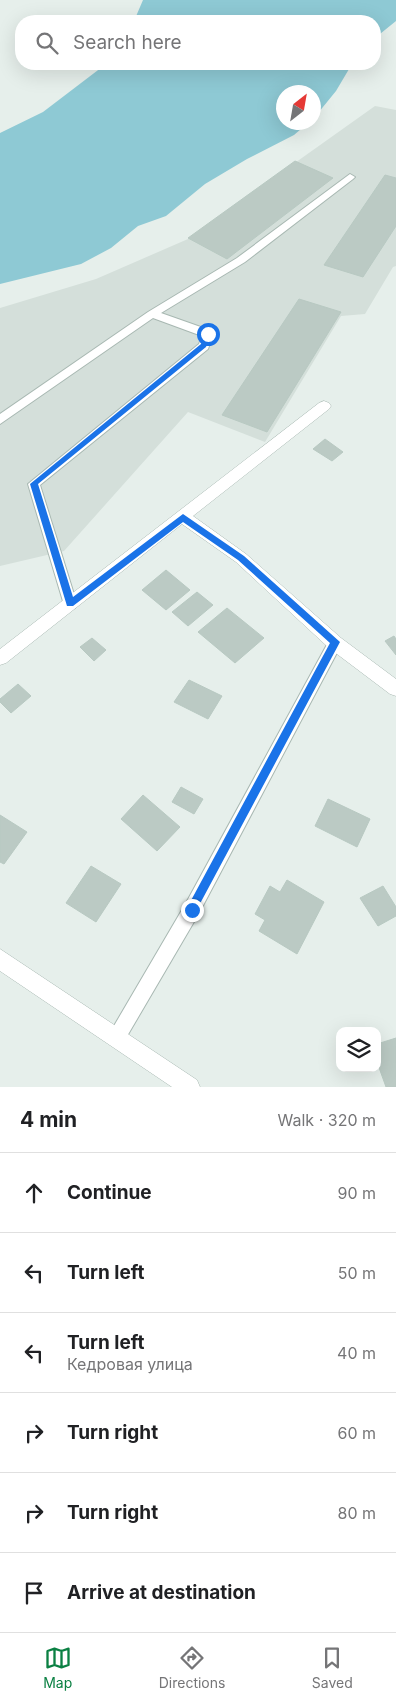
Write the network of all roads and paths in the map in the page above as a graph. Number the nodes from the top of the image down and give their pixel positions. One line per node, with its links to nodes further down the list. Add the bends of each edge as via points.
1 (350, 177): 2 (lane, via 240,260)
2 (152, 314): 4 (lane); 6 (lane, via 208,334 204,346 34,484)
3 (324, 406): 5 (street)
4 (0, 420)
5 (183, 517): 6 (street); 7 (street, via 241,558)
6 (70, 604): 8 (street)
7 (336, 642): 9 (street); 11 (lane, via 192,910)
8 (0, 658)
9 (396, 689)
10 (0, 959): 11 (street)
11 (117, 1037): 12 (street)
12 (190, 1087)

